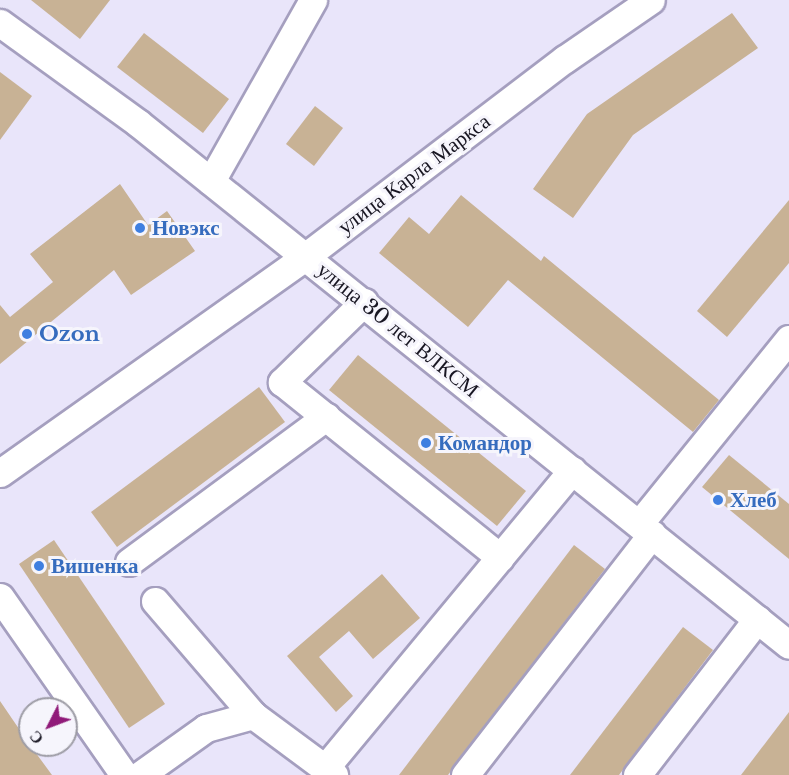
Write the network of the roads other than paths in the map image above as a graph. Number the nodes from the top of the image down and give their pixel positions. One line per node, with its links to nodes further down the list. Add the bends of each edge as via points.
1 (313, 0): 4 (street)
2 (651, 0): 5 (street, улица Карла Маркса, via 565,58)
3 (0, 23): 4 (street, улица 30 лет ВЛКСМ)
4 (211, 181): 5 (street, улица 30 лет ВЛКСМ)
5 (306, 256): 6 (street, улица 30 лет ВЛКСМ); 10 (street, улица Карла Маркса)
6 (364, 302): 8 (street, via 282,382); 9 (street, улица 30 лет ВЛКСМ)
7 (789, 339): 11 (street)
8 (326, 417): 12 (street); 13 (street)
9 (572, 470): 11 (street, улица 30 лет ВЛКСМ); 12 (street)
10 (0, 473)
11 (645, 529): 16 (street, улица 30 лет ВЛКСМ); 22 (street)
12 (500, 557): 19 (street)
13 (129, 562)
14 (0, 597): 20 (street)
15 (155, 601): 18 (street)
16 (757, 619): 17 (street, улица 30 лет ВЛКСМ); 23 (street)
17 (789, 645)
18 (254, 715): 19 (street); 21 (street, via 206,728)
19 (329, 772)
20 (123, 775)
21 (140, 775)
22 (465, 775)
23 (637, 775)

